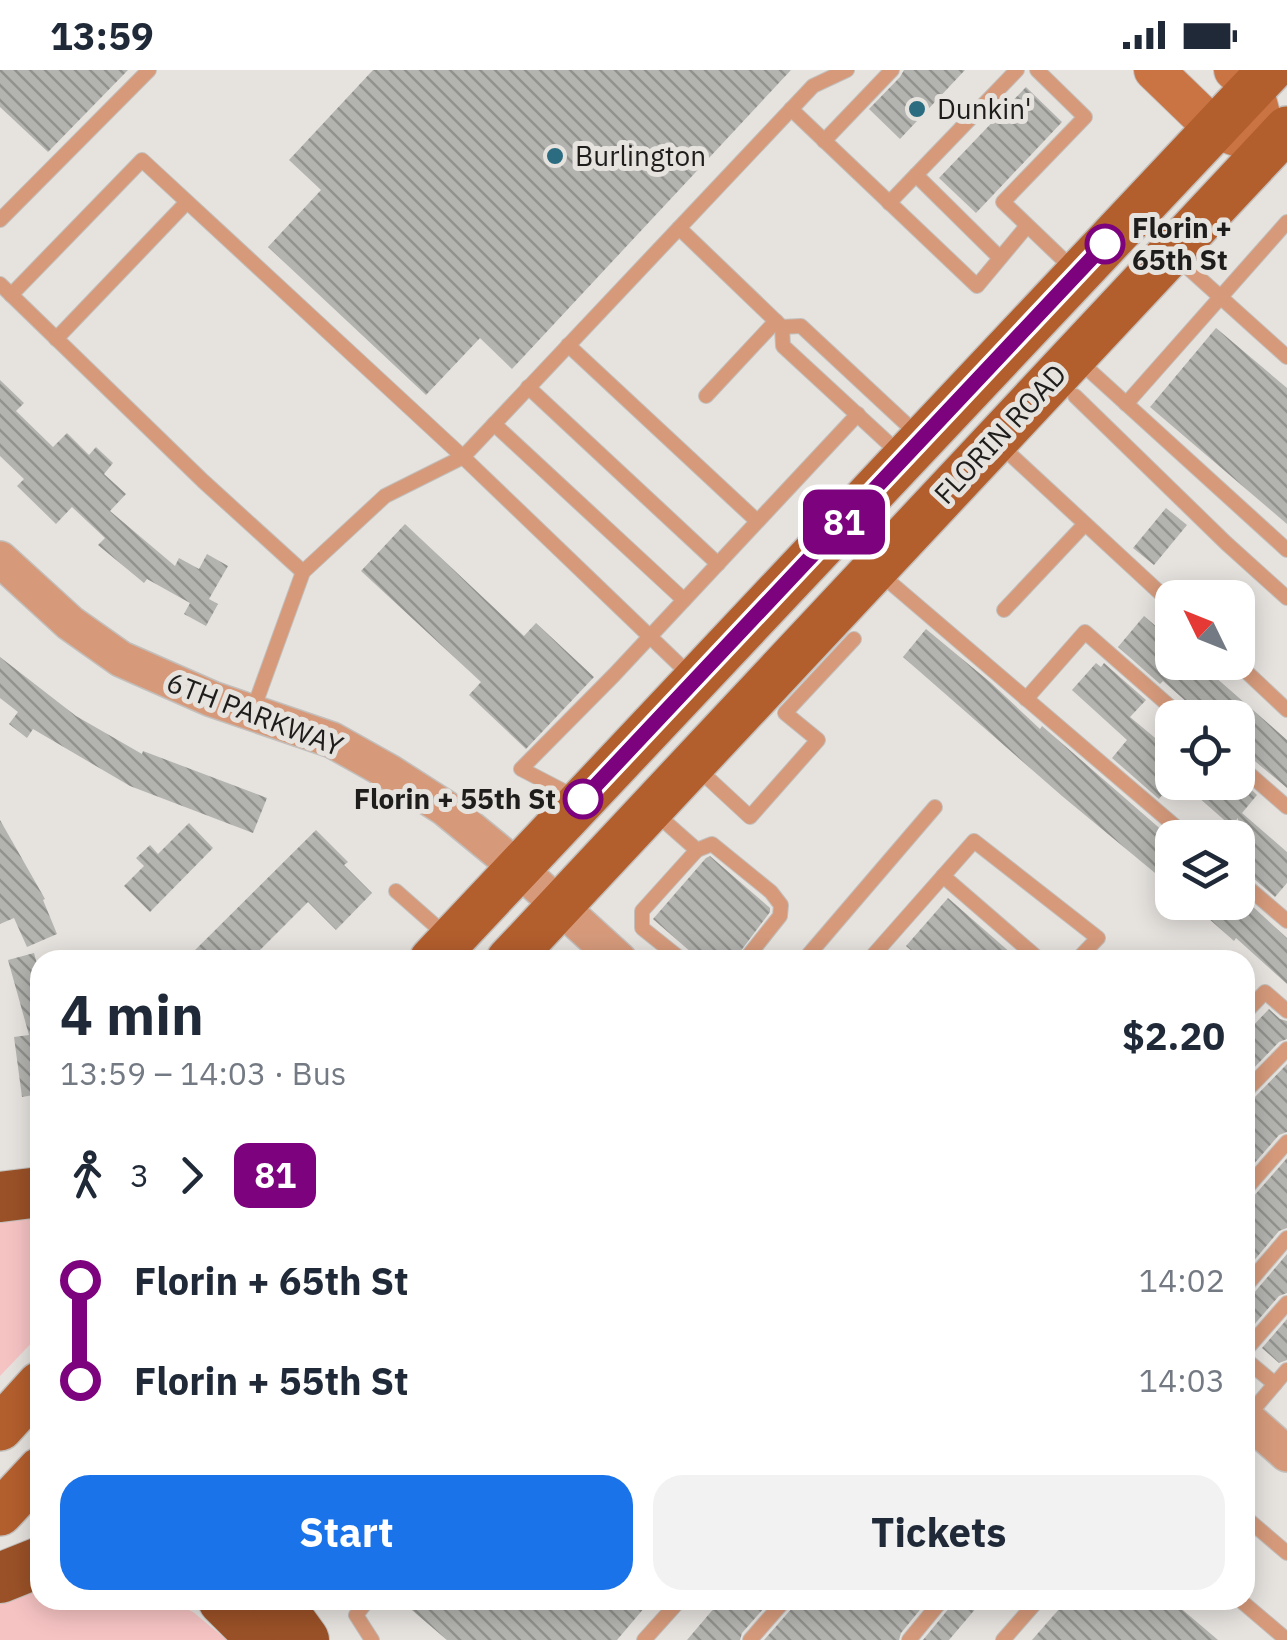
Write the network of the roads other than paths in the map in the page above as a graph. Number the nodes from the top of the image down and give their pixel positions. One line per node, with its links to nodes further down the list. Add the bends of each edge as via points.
1 (149, 70): 21 (lane)
2 (892, 70): 15 (lane)
3 (1018, 70): 8 (lane)
4 (1037, 70): 23 (lane, via 1085,117 999,198)
5 (1154, 70): 12 (main road)
6 (838, 72): 10 (lane, via 812,86)
7 (1252, 76): 12 (main road, FLORIN ROAD); 14 (main road)
8 (994, 94): 9 (lane); 11 (lane)
9 (1008, 106)
10 (791, 109): 15 (lane); 24 (lane)
11 (969, 121): 13 (lane); 16 (lane)
12 (1214, 128): 14 (main road); 27 (main road, FLORIN ROAD)
13 (982, 133)
14 (1278, 138): 25 (main road, FLORIN ROAD)
15 (824, 141): 20 (lane)
16 (944, 146): 17 (lane); 18 (lane)
17 (958, 158)
18 (916, 175): 20 (lane); 26 (lane)
19 (187, 202): 28 (lane, via 142,160); 31 (lane); 42 (lane)
20 (889, 203): 26 (lane, via 977,286)
21 (0, 220)
22 (1287, 222): 29 (lane)
23 (1027, 226): 26 (lane); 27 (lane)
24 (679, 228): 30 (lane); 32 (lane)
25 (1170, 253): 29 (lane); 34 (main road, FLORIN ROAD)
26 (1000, 258)
27 (1078, 274): 41 (main road, FLORIN ROAD)
28 (6, 290): 31 (lane)
29 (1220, 297): 33 (lane); 37 (lane)
30 (779, 324): 36 (lane); 38 (lane, via 783,346); 41 (lane, via 801,326)
31 (56, 338): 49 (lane)
32 (568, 345): 35 (lane); 43 (lane)
33 (1287, 357)
34 (1074, 376): 37 (lane); 40 (main road, FLORIN ROAD); 51 (lane, via 1226,543)
35 (528, 387): 39 (lane); 47 (lane)
36 (706, 396)
37 (1126, 404): 45 (lane)
38 (858, 414): 41 (lane); 43 (lane)
39 (494, 424): 42 (lane); 52 (lane)
40 (994, 440): 44 (lane); 48 (main road, FLORIN ROAD)
41 (913, 449): 56 (main road, FLORIN ROAD)
42 (462, 457): 49 (lane, via 385,496); 54 (lane)
43 (757, 521): 47 (lane)
44 (1085, 524): 50 (lane); 53 (lane)
45 (1287, 550)
46 (0, 559): 62 (street, 6TH PARKWAY, via 121,660)
47 (718, 564): 52 (lane)
48 (874, 569): 58 (lane); 60 (main road, FLORIN ROAD)
49 (304, 572): 62 (lane)
50 (1155, 588)
51 (1287, 598)
52 (684, 600): 54 (lane)
53 (1004, 610)
54 (650, 636): 56 (lane); 65 (lane, via 521,769)
55 (854, 640): 60 (lane)
56 (695, 680): 65 (main road, FLORIN ROAD)
57 (1255, 680): 61 (lane)
58 (1026, 699): 59 (lane, via 1086,632); 69 (lane)
59 (1163, 700)
60 (772, 702): 63 (main road, FLORIN ROAD); 63 (lane, via 818,740 750,817)
61 (1287, 710)
62 (252, 712): 71 (street, 6TH PARKWAY, via 332,740 389,772)
63 (692, 763): 68 (main road, FLORIN ROAD)
64 (1255, 779): 67 (lane)
65 (582, 800): 71 (main road, FLORIN ROAD)
66 (934, 807): 82 (lane)
67 (1287, 807)
68 (650, 808): 70 (lane); 75 (main road, FLORIN ROAD)
69 (1168, 820)
70 (698, 850): 80 (lane, via 642,912 642,928); 81 (lane, via 712,844 781,905)
71 (518, 868): 75 (street, 6TH PARKWAY); 77 (main road, FLORIN ROAD)
72 (943, 876): 83 (lane); 84 (lane); 85 (lane, via 974,841 1098,938)
73 (396, 891): 77 (lane)
74 (1255, 894): 76 (lane)
75 (558, 905): 78 (main road, FLORIN ROAD); 79 (street, 6TH PARKWAY)
76 (1287, 922)
77 (442, 950)
78 (518, 950)
79 (608, 950)
80 (670, 950)
81 (753, 950)
82 (812, 950)
83 (877, 950)
84 (1028, 950)
85 (1087, 950)
86 (1255, 1002): 87 (lane, via 1265,992)
87 (1287, 1012)
88 (1287, 1049): 89 (lane)
89 (1255, 1082)
90 (1287, 1142): 91 (lane)
91 (1255, 1179)
92 (30, 1194): 93 (highway)
93 (0, 1198)
94 (1287, 1238): 95 (lane)
95 (1255, 1275)
96 (1287, 1303): 97 (lane)
97 (1255, 1343)
98 (1255, 1365): 100 (lane)
99 (1287, 1370): 100 (lane)
100 (1275, 1384): 102 (lane)
101 (30, 1395): 104 (main road)
102 (1255, 1407)
103 (1255, 1426): 105 (street)
104 (0, 1428)
105 (1287, 1454)
106 (30, 1481): 107 (main road)
107 (0, 1513)
108 (1255, 1526): 109 (lane)
109 (1287, 1553)
110 (30, 1566): 111 (highway)
111 (0, 1578)
112 (233, 1610): 120 (highway)
113 (282, 1610): 121 (highway)
114 (360, 1610): 122 (lane, via 356,1615)
115 (671, 1610): 123 (lane)
116 (776, 1610): 124 (lane)
117 (934, 1610): 125 (lane)
118 (1029, 1610): 126 (lane)
119 (1252, 1610): 127 (lane)
120 (264, 1640)
121 (304, 1640)
122 (372, 1640)
123 (644, 1640)
124 (750, 1640)
125 (908, 1640)
126 (1003, 1640)
127 (1286, 1640)

